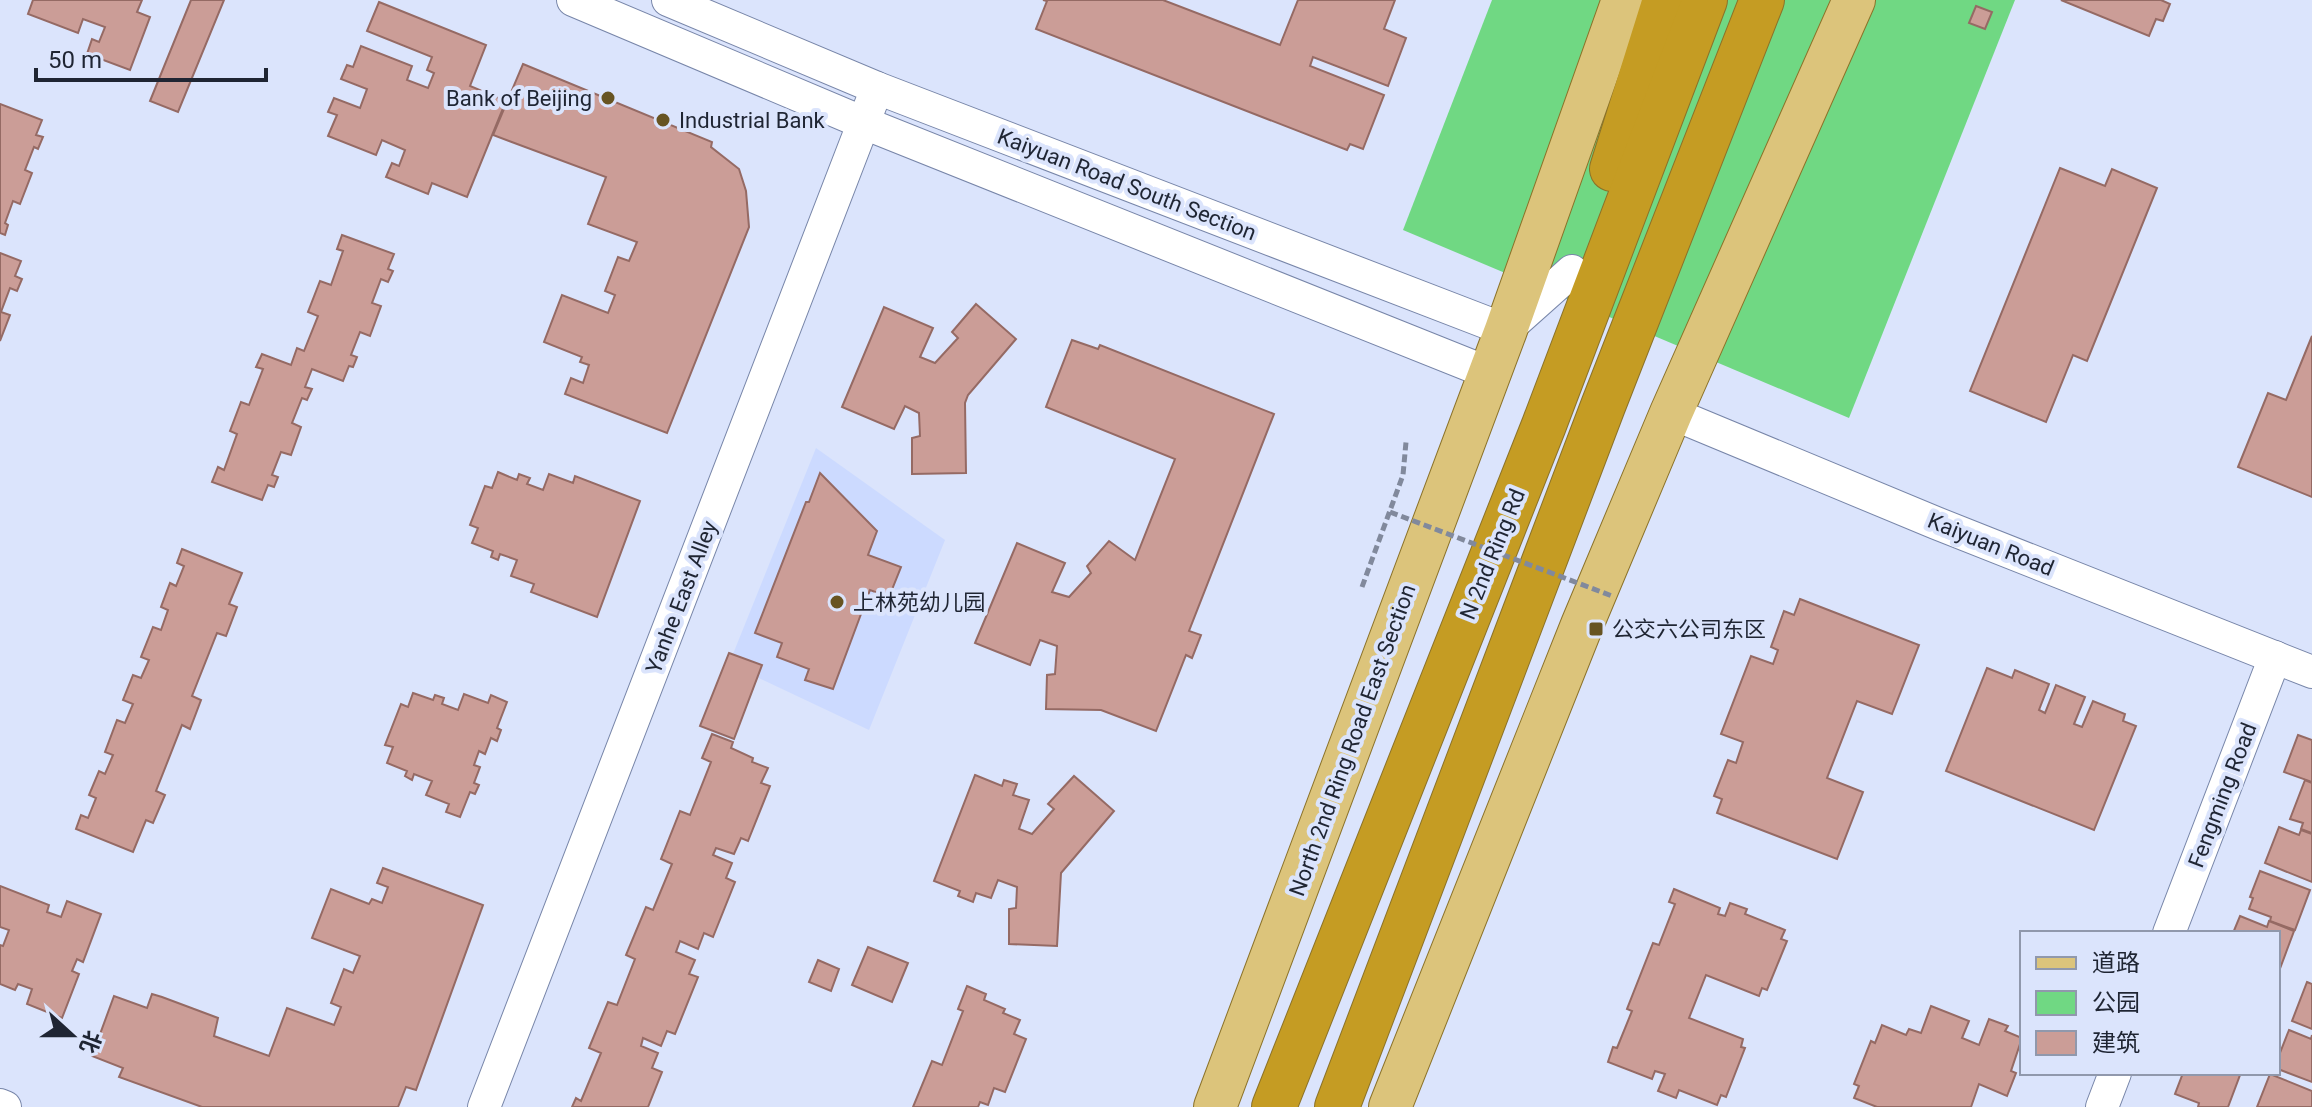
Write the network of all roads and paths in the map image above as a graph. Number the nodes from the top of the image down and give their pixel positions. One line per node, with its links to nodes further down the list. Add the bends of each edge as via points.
1 (573, 0): 10 (street, Kaiyuan Road South Section)
2 (668, 0): 9 (street, Kaiyuan Road South Section)
3 (1623, 0): 13 (main road, North 2nd Ring Road East Section)
4 (1665, 0): 12 (highway, via 1610,175)
5 (1705, 0): 16 (highway, N 2nd Ring Rd)
6 (1762, 0): 11 (highway)
7 (1787, 0): 11 (highway)
8 (1854, 0): 15 (main road)
9 (877, 88): 10 (street, Yanhe East Alley); 13 (street, Kaiyuan Road South Section)
10 (864, 123): 14 (street, Kaiyuan Road South Section); 25 (street, Yanhe East Alley)
11 (1702, 158): 28 (highway)
12 (1572, 271): 13 (street); 16 (highway)
13 (1506, 330): 14 (main road, North 2nd Ring Road East Section)
14 (1489, 373): 26 (main road, North 2nd Ring Road East Section)
15 (1671, 413): 21 (street, Kaiyuan Road); 29 (main road)
16 (1544, 425): 27 (highway, N 2nd Ring Rd)
17 (1406, 442): 18 (path, via 1403,475)
18 (1390, 512): 19 (path); 20 (path, bridge)
19 (1362, 587)
20 (1612, 596)
21 (2275, 657): 22 (street, Kaiyuan Road); 23 (street, Fengming Road)
22 (2312, 672)
23 (2170, 931)
24 (2114, 1075): 30 (street)
25 (484, 1107)
26 (1215, 1107)
27 (1274, 1107)
28 (1337, 1107)
29 (1390, 1107)
30 (2102, 1107)

